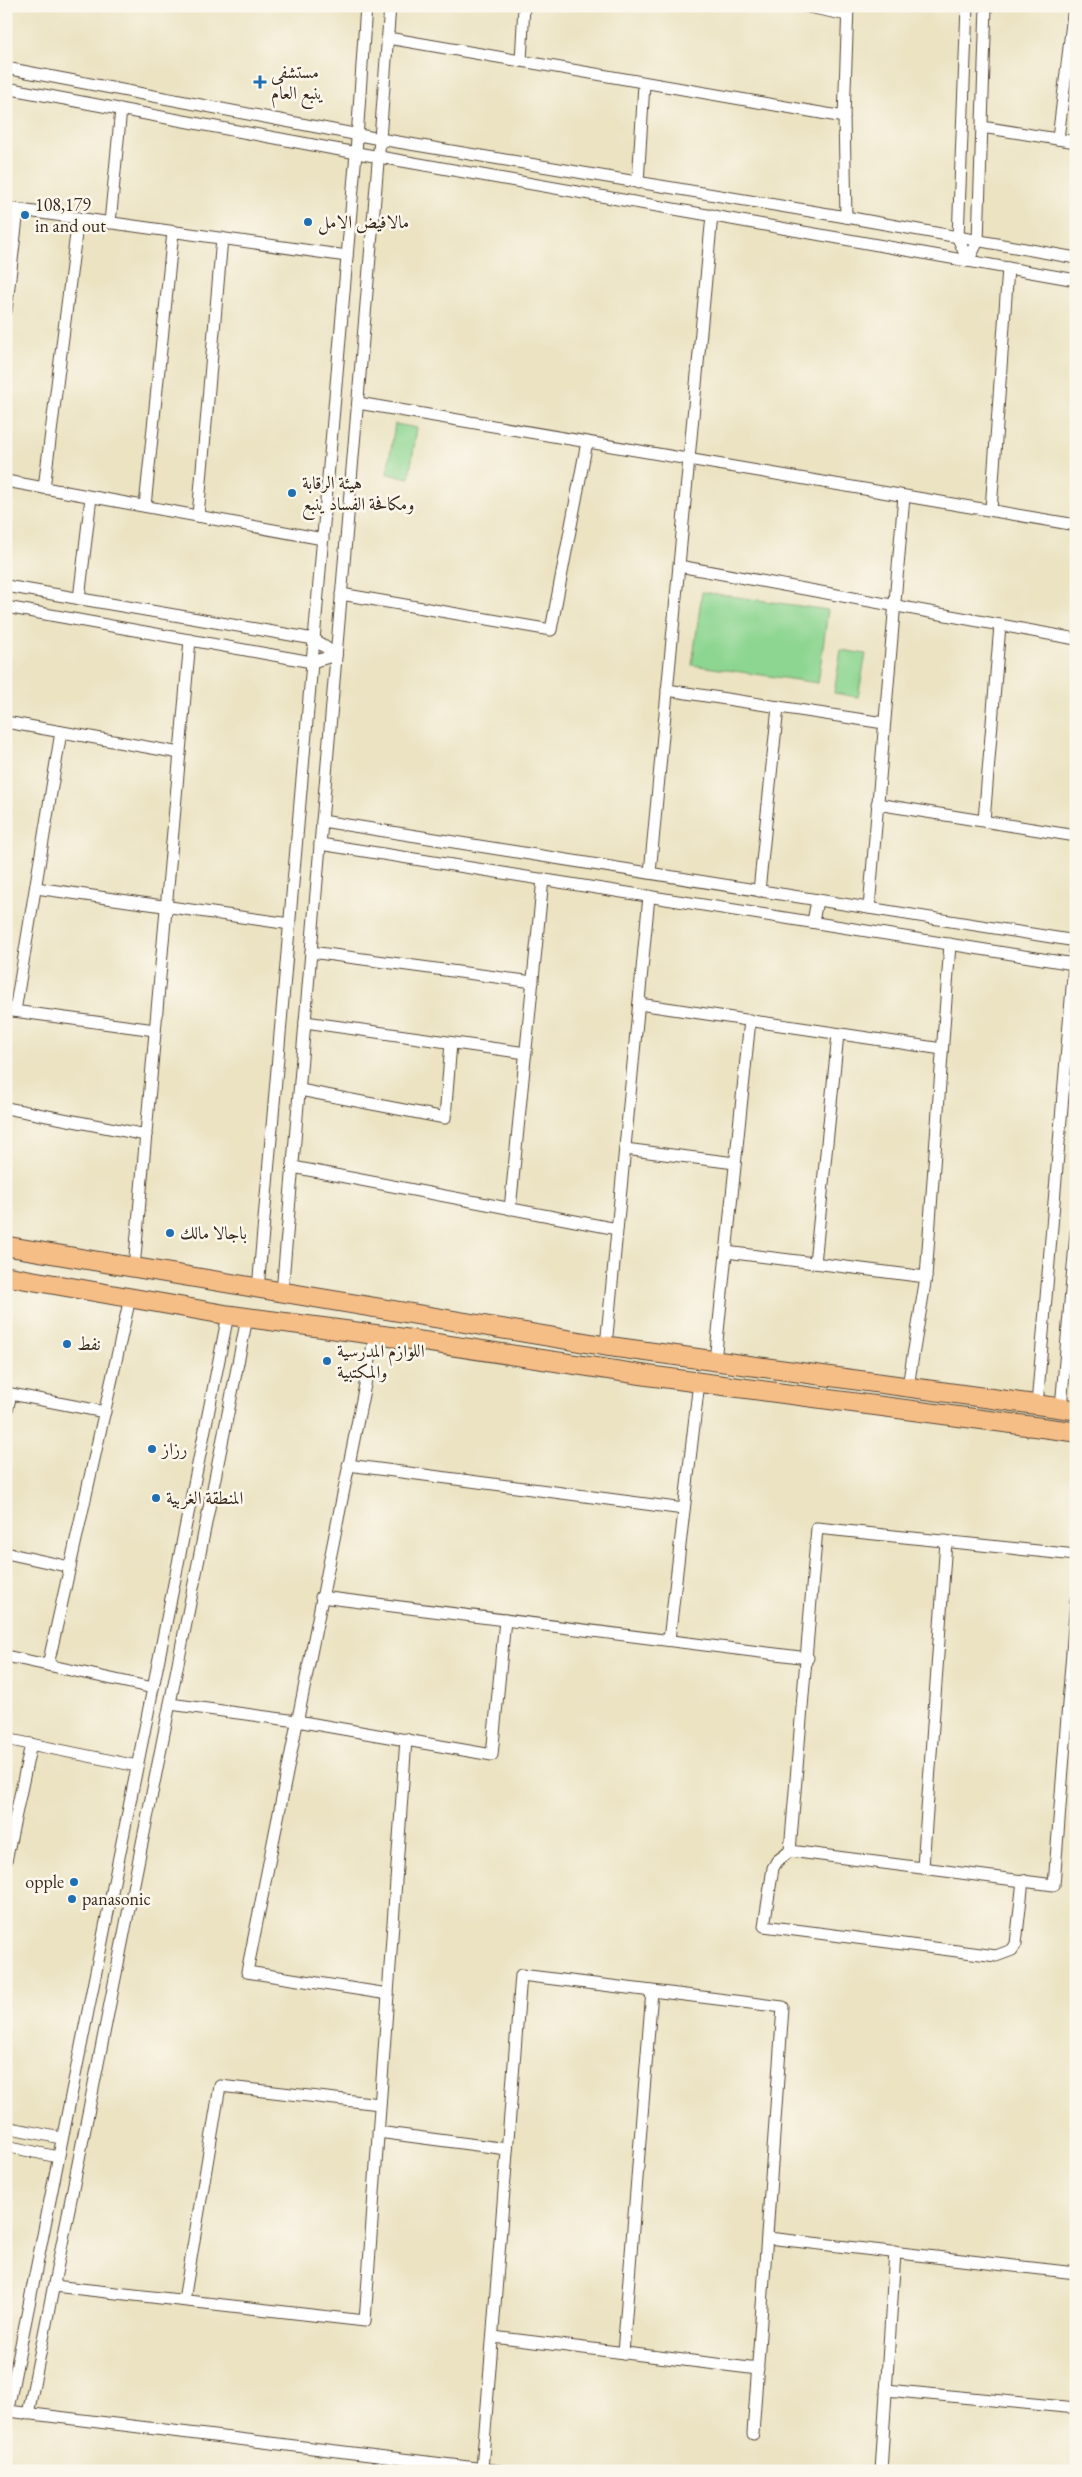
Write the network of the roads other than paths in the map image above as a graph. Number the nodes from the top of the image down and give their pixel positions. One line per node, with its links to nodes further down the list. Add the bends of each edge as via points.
1 (366, 6): 18 (street)
2 (390, 6): 10 (street)
3 (524, 6): 11 (street)
4 (804, 6): 8 (street)
5 (967, 6): 32 (street)
6 (986, 6): 17 (street)
7 (1074, 6): 9 (street)
8 (848, 10): 16 (street)
9 (1074, 29): 20 (street)
10 (388, 38): 11 (street); 19 (street)
11 (521, 61): 13 (street)
12 (6, 68): 18 (street)
13 (644, 84): 16 (street); 24 (street)
14 (6, 88): 15 (street)
15 (121, 109): 22 (street); 29 (street)
16 (844, 118): 27 (street)
17 (982, 127): 20 (street); 33 (street)
18 (358, 134): 19 (street); 22 (street)
19 (380, 139): 23 (street); 24 (street)
20 (1058, 139): 21 (street)
21 (1076, 142)
22 (356, 153): 23 (street); 34 (street)
23 (379, 157): 26 (street); 40 (street)
24 (638, 183): 27 (street)
25 (12, 209): 28 (street); 39 (street)
26 (712, 215): 36 (street); 42 (street)
27 (846, 217): 32 (street)
28 (78, 218): 29 (street); 44 (street)
29 (110, 223): 30 (street)
30 (173, 232): 31 (street); 47 (street)
31 (222, 238): 34 (street); 49 (street)
32 (958, 238): 33 (street); 36 (street)
33 (978, 241): 35 (street); 36 (street)
34 (347, 256): 51 (street)
35 (1076, 258)
36 (968, 261): 37 (street)
37 (1008, 268): 38 (street); 48 (street)
38 (1076, 280)
39 (6, 311)
40 (358, 402): 41 (street); 54 (street)
41 (587, 442): 42 (street); 54 (street, via 551,630)
42 (689, 459): 45 (street); 52 (street)
43 (6, 481): 44 (street)
44 (44, 488): 46 (street)
45 (904, 496): 48 (street); 56 (street)
46 (91, 497): 47 (street); 55 (street)
47 (145, 506): 49 (street)
48 (991, 510): 50 (street)
49 (198, 516): 51 (street)
50 (1076, 525)
51 (323, 539): 59 (street)
52 (679, 566): 56 (street); 64 (street)
53 (6, 586): 55 (street)
54 (341, 594): 62 (street)
55 (79, 599): 59 (street)
56 (894, 606): 58 (street); 67 (street)
57 (6, 607): 61 (street)
58 (1000, 625): 60 (street); 72 (street)
59 (314, 639): 62 (street); 63 (street)
60 (1076, 639)
61 (190, 640): 63 (street); 69 (street)
62 (336, 655): 63 (street); 71 (street)
63 (312, 662): 84 (street)
64 (667, 690): 65 (street); 75 (street)
65 (778, 707): 67 (street); 78 (street)
66 (6, 722): 68 (street)
67 (884, 723): 70 (street)
68 (61, 732): 69 (street); 77 (street)
69 (180, 753): 81 (street)
70 (878, 804): 72 (street); 82 (street)
71 (322, 821): 74 (street); 75 (street)
72 (984, 821): 73 (street)
73 (1076, 836)
74 (320, 844): 76 (street); 87 (street)
75 (650, 873): 78 (street)
76 (543, 879): 79 (street); 89 (street)
77 (36, 888): 81 (street); 91 (street)
78 (759, 890): 80 (street)
79 (649, 896): 83 (street); 90 (street)
80 (817, 900): 82 (street); 83 (street)
81 (166, 907): 84 (street); 94 (street)
82 (869, 908): 85 (street)
83 (813, 922): 86 (street)
84 (290, 924): 114 (street)
85 (1076, 940): 88 (street)
86 (950, 944): 88 (street); 97 (street)
87 (311, 952): 89 (street); 93 (street)
88 (1074, 964): 124 (street)
89 (533, 982): 98 (street)
90 (639, 1004): 92 (street); 102 (street)
91 (11, 1011): 94 (street)
92 (750, 1020): 95 (street); 103 (street)
93 (305, 1022): 96 (street); 99 (street)
94 (155, 1030): 101 (street)
95 (838, 1034): 97 (street); 110 (street)
96 (451, 1043): 98 (street); 99 (street, via 445,1118)
97 (942, 1049): 113 (street)
98 (526, 1053): 105 (street)
99 (300, 1090): 104 (street)
100 (6, 1108): 101 (street)
101 (146, 1135): 111 (street)
102 (625, 1149): 103 (street); 106 (street)
103 (735, 1163): 109 (street)
104 (293, 1167): 105 (street); 115 (street)
105 (510, 1209): 106 (street)
106 (617, 1230): 119 (street)
107 (1076, 1232): 125 (street)
108 (6, 1246): 111 (main road)
109 (726, 1252): 110 (street); 120 (street)
110 (815, 1263): 113 (street)
111 (134, 1268): 114 (main road)
112 (6, 1276): 116 (main road)
113 (926, 1278): 122 (street)
114 (258, 1289): 115 (main road)
115 (282, 1293): 119 (main road)
116 (130, 1298): 117 (main road); 126 (street)
117 (238, 1316): 118 (main road); 142 (street); 143 (street)
118 (375, 1335): 121 (main road); 129 (street)
119 (606, 1346): 120 (main road)
120 (715, 1361): 122 (main road)
121 (699, 1382): 128 (main road); 130 (street)
122 (908, 1386): 124 (main road)
123 (8, 1393): 126 (street); 127 (street)
124 (1038, 1405): 125 (main road)
125 (1068, 1409)
126 (105, 1412): 134 (street)
127 (6, 1415)
128 (1076, 1432)
129 (348, 1465): 130 (street); 135 (street)
130 (684, 1509): 138 (street)
131 (946, 1541): 133 (street); 140 (street, via 817,1528); 152 (street)
132 (6, 1553): 134 (street)
133 (1076, 1554)
134 (70, 1567): 141 (street)
135 (321, 1598): 137 (street); 144 (street)
136 (1076, 1600): 153 (street, via 1054,1885)
137 (505, 1620): 138 (street); 146 (street, via 492,1756)
138 (669, 1640): 140 (street)
139 (6, 1656): 141 (street)
140 (808, 1658): 150 (street)
141 (48, 1665): 142 (street)
142 (153, 1688): 148 (street)
143 (170, 1704): 144 (street); 166 (street)
144 (297, 1721): 146 (street); 155 (street, via 247,1972)
145 (6, 1739): 147 (street)
146 (406, 1739): 155 (street)
147 (31, 1744): 148 (street); 149 (street)
148 (137, 1766): 159 (street)
149 (8, 1840): 151 (street)
150 (790, 1851): 152 (street); 153 (street, via 777,1861 774,1868 764,1926 996,1956 1012,1950 1016,1944)
151 (6, 1861)
152 (923, 1867): 153 (street)
153 (1023, 1880)
154 (652, 1991): 161 (street, via 521,1975); 163 (street, via 783,2007); 169 (street)
155 (388, 1994): 156 (street)
156 (380, 2104): 158 (street); 167 (street, via 220,2086)
157 (6, 2127): 159 (street)
158 (378, 2132): 161 (street); 167 (street, via 365,2321)
159 (61, 2138): 162 (street)
160 (6, 2146): 162 (street)
161 (507, 2149): 168 (street)
162 (58, 2157): 174 (street)
163 (768, 2238): 164 (street); 170 (street)
164 (896, 2252): 165 (street); 171 (street)
165 (1076, 2273)
166 (54, 2286): 167 (street); 173 (street)
167 (184, 2300)
168 (493, 2336): 169 (street); 176 (street)
169 (623, 2352): 170 (street)
170 (758, 2369): 175 (street)
171 (886, 2390): 172 (street); 178 (street)
172 (1076, 2408)
173 (28, 2414): 174 (street); 176 (street)
174 (7, 2415)
175 (753, 2434)
176 (482, 2468): 177 (street)
177 (501, 2471)
178 (880, 2471)

